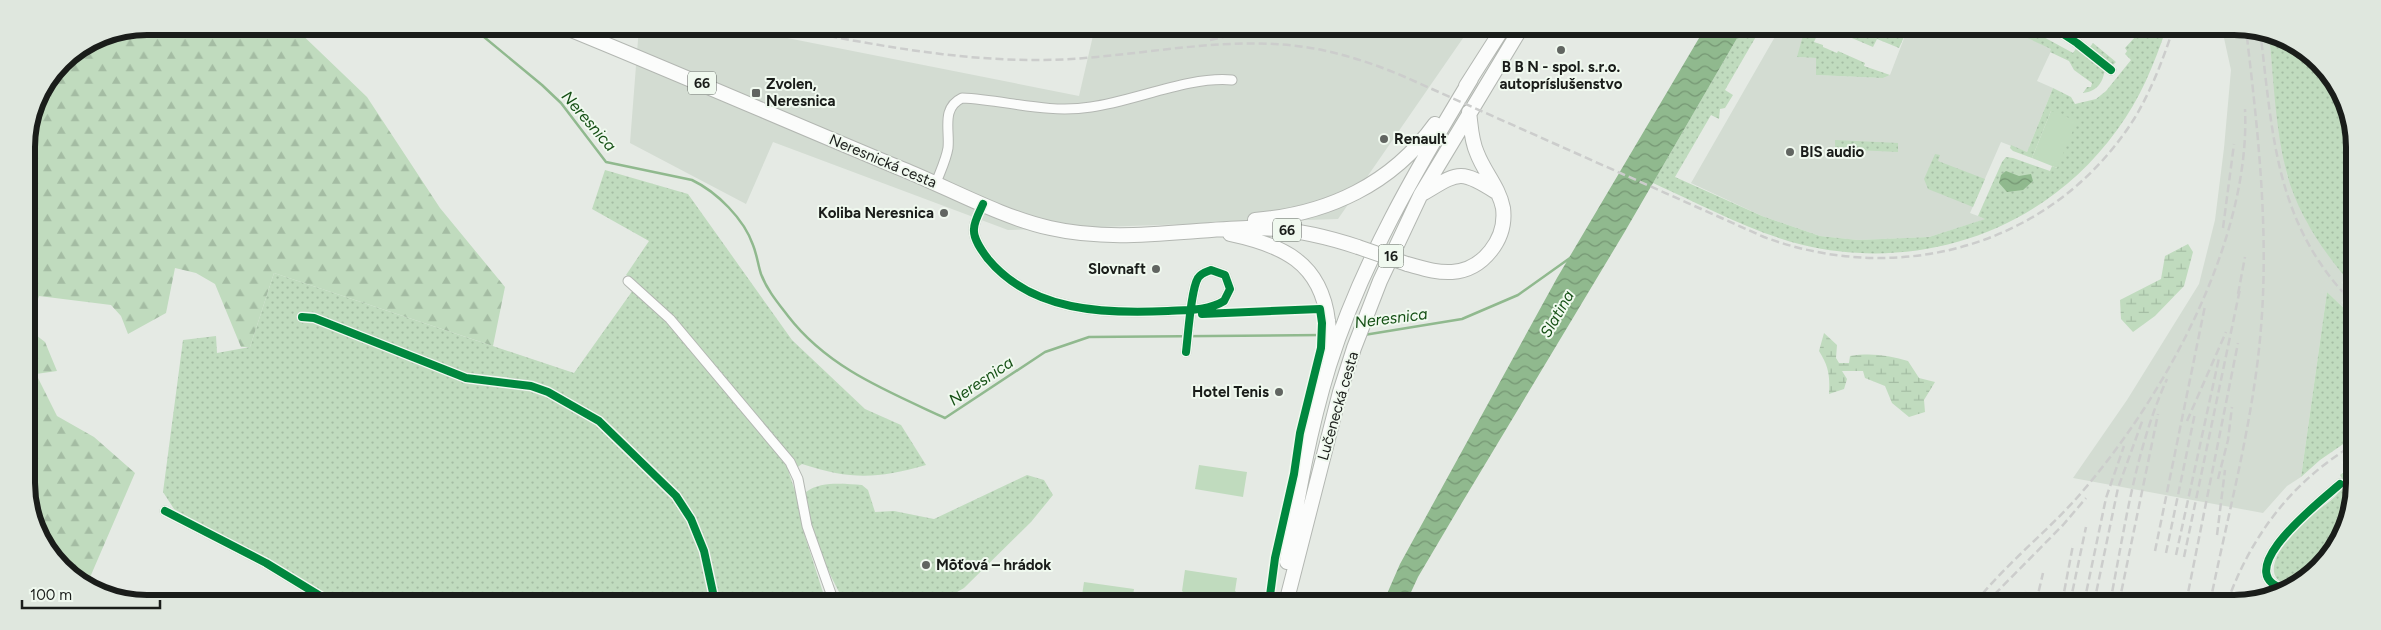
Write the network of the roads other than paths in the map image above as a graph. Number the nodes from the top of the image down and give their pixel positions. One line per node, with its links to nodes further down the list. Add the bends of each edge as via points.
1 (583, 35): 9 (main road, Neresnická cesta / 66)
2 (1499, 35): 6 (main road, 16)
3 (1517, 35): 8 (main road, 16)
4 (2066, 35): 5 (street)
5 (2111, 70)
6 (1471, 79): 13 (main road, via 1407,158 1363,190 1307,211); 17 (main road, Lučenecká cesta / 16, via 1402,198)
7 (1232, 80): 9 (street, via 1208,80 1076,109 1032,108 962,98 956,101 947,117 948,149)
8 (1469, 112): 10 (main road, via 1476,151); 11 (main road, Lučenecká cesta / 16)
9 (936, 183): 12 (main road, Neresnická cesta / 66)
10 (1497, 192): 11 (main road, via 1477,178 1464,176 1448,179); 13 (main road, 66, bridge, via 1502,208 1502,227 1492,249 1470,268 1454,272 1434,272 1312,234 1247,228)
11 (1421, 194): 26 (main road, Lučenecká cesta / 16, via 1396,245 1354,348)
12 (983, 204): 13 (main road, Neresnická cesta / 66, via 1064,232 1143,236); 15 (street, via 973,228 978,244 1004,275 1033,293 1092,310)
13 (1214, 230): 17 (main road, via 1272,244 1294,257 1321,291)
14 (628, 281): 24 (street, via 670,318 790,462 798,479 807,526)
15 (1191, 314): 15 (street, via 1198,278 1206,271 1221,272 1228,279 1227,298); 18 (street)
16 (302, 317): 23 (street, via 314,318 466,378 531,386 599,421 676,496 691,519 704,551)
17 (1331, 350): 25 (main road, Lučenecká cesta / 16, via 1302,468)
18 (1186, 352)
19 (2340, 484): 21 (street, via 2294,523 2271,554 2266,571)
20 (165, 511): 22 (street, via 266,563)
21 (2276, 586)
22 (319, 595)
23 (713, 595)
24 (832, 595)
25 (1285, 595)
26 (1287, 595)

